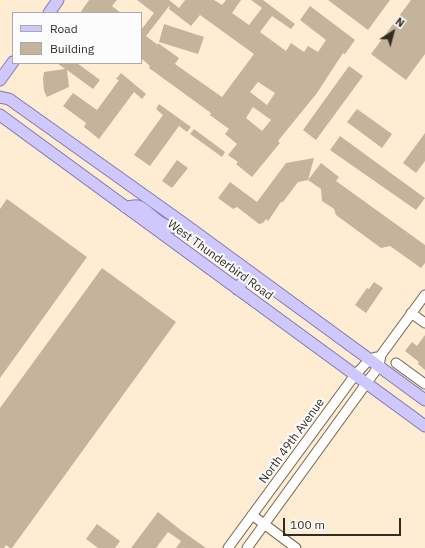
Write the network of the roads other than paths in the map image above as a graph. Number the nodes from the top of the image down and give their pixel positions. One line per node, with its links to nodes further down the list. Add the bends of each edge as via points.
1 (58, 0): 2 (main road)
2 (50, 12)
3 (12, 63): 4 (main road)
4 (0, 80)
5 (0, 97): 8 (main road, West Thunderbird Road, via 9,99)
6 (0, 115): 7 (main road, West Thunderbird Road)
7 (125, 207): 8 (main road, via 138,206 168,226 175,227); 10 (main road, West Thunderbird Road)
8 (183, 223): 9 (main road, West Thunderbird Road)
9 (250, 272): 10 (main road); 15 (main road, West Thunderbird Road)
10 (238, 289): 18 (main road, West Thunderbird Road)
11 (425, 295): 12 (street, North 49th Avenue)
12 (412, 313): 13 (street); 14 (street, North 49th Avenue)
13 (425, 323)
14 (380, 354): 15 (street, North 49th Avenue); 17 (street)
15 (370, 359): 17 (main road, West Thunderbird Road); 18 (street, North 49th Avenue)
16 (396, 363): 20 (street)
17 (379, 366): 19 (street); 21 (main road, West Thunderbird Road)
18 (355, 375): 19 (main road, West Thunderbird Road); 23 (street, North 49th Avenue)
19 (366, 383): 22 (main road, West Thunderbird Road); 24 (street)
20 (425, 384)
21 (425, 400)
22 (425, 426)
23 (252, 515): 24 (street); 25 (street, North 49th Avenue)
24 (264, 524): 26 (street); 27 (street)
25 (228, 548)
26 (247, 548)
27 (296, 548)

